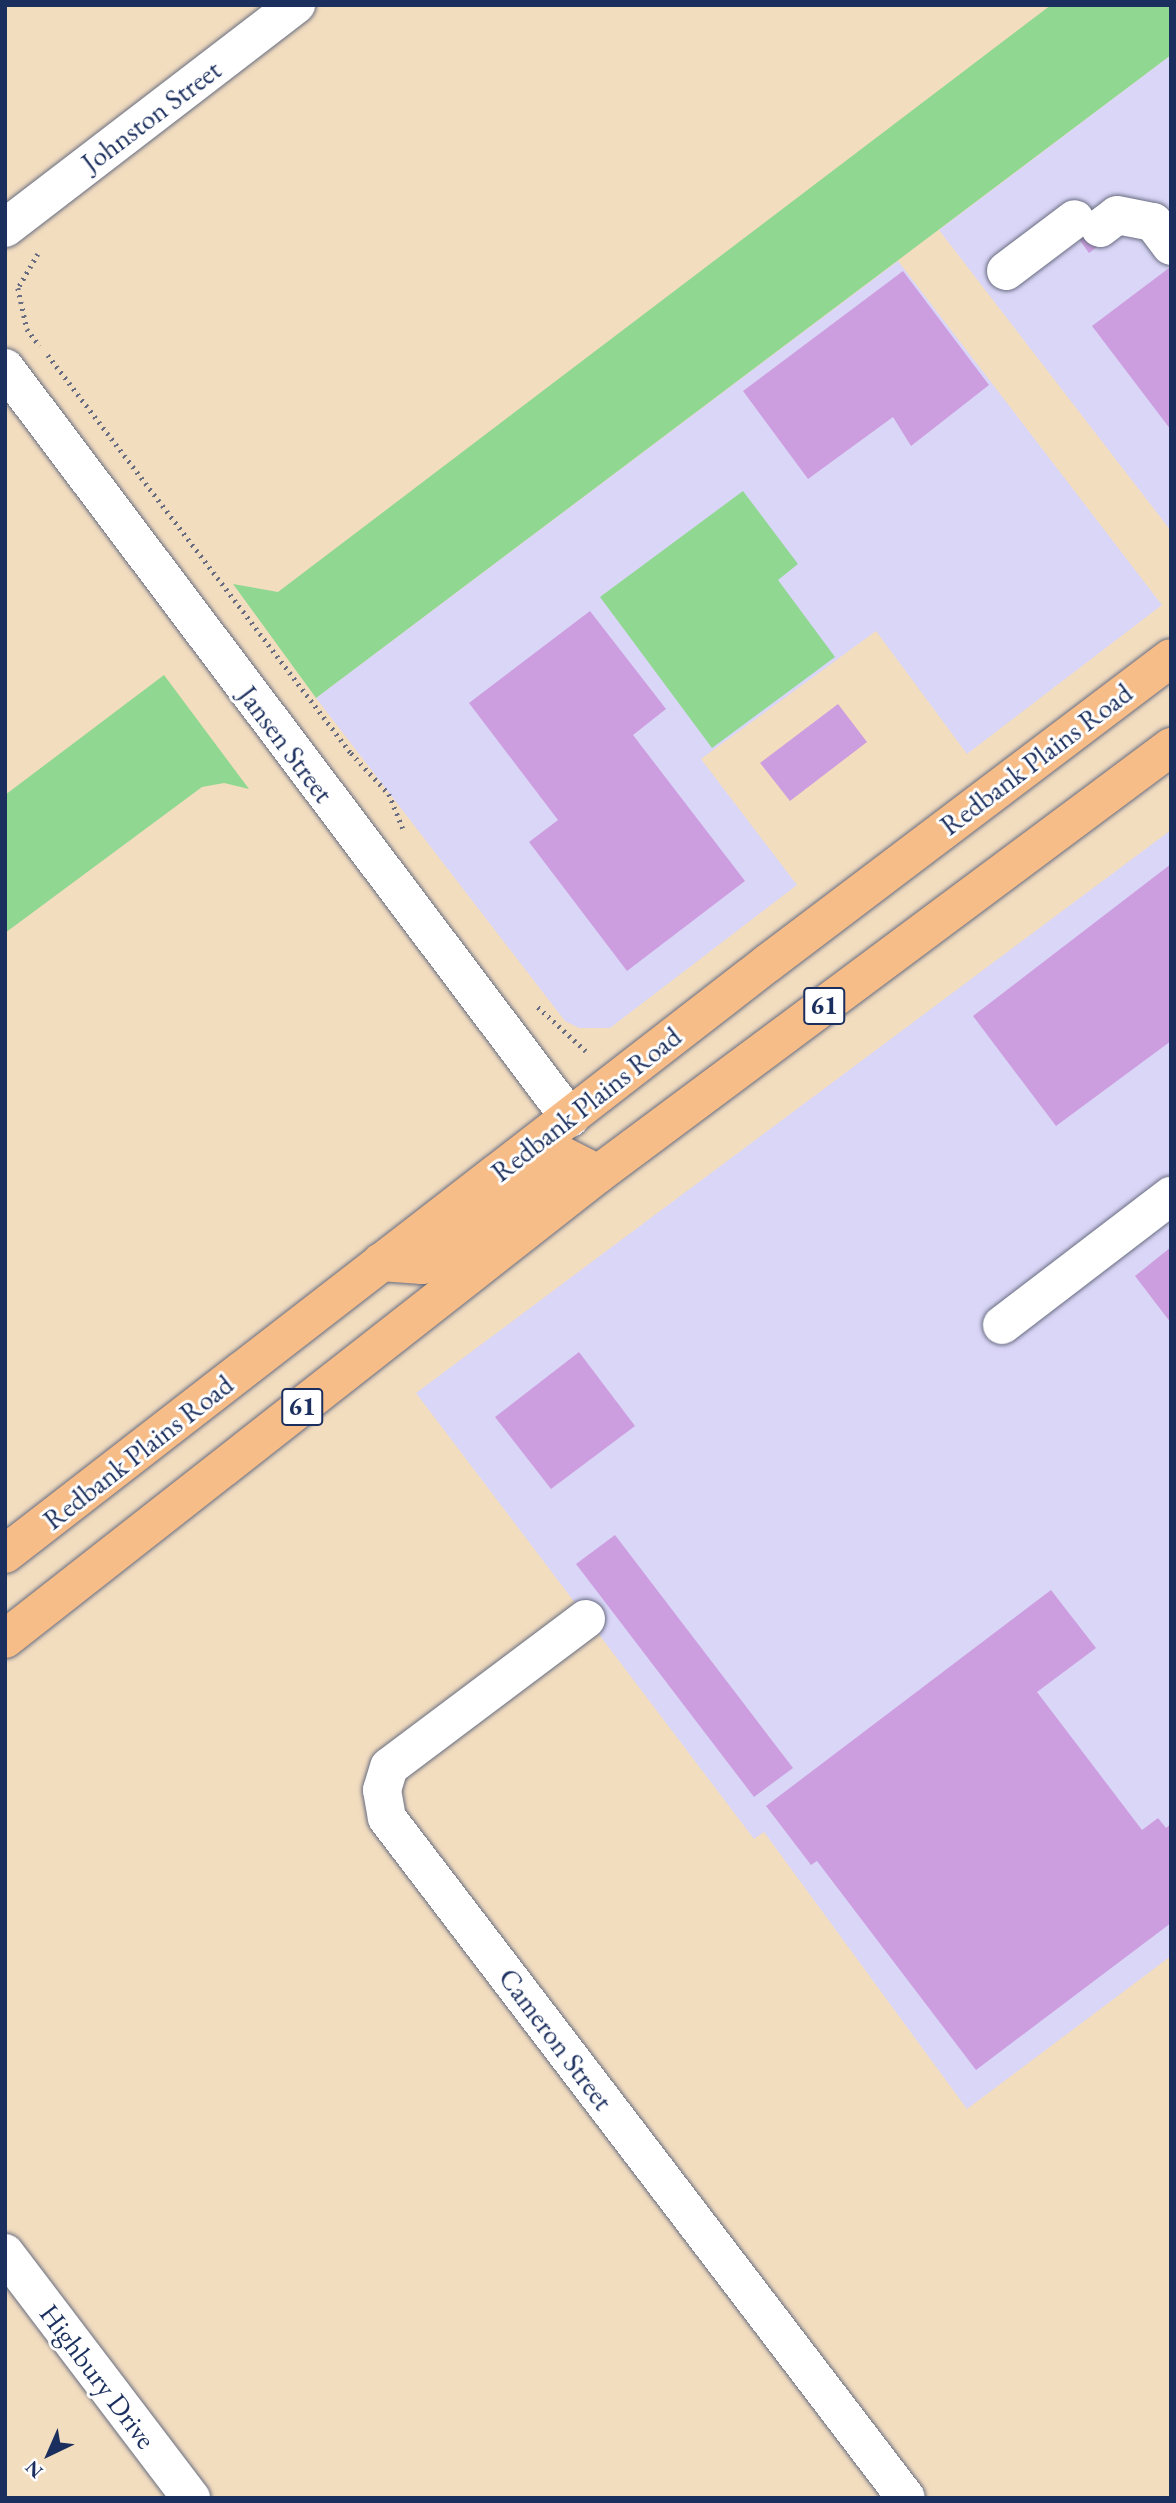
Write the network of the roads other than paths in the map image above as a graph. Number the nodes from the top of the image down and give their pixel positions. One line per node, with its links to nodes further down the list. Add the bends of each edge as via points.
1 (296, 5): 2 (street, Johnston Street)
2 (20, 216)
3 (1162, 234): 4 (street, via 1117,215 1087,224)
4 (1011, 281)
5 (5, 368): 8 (street, Jansen Street)
6 (1171, 658): 8 (main road, Redbank Plains Road / 61)
7 (1171, 747): 9 (main road, 61)
8 (569, 1118): 11 (main road, Redbank Plains Road / 61)
9 (598, 1174): 11 (main road, via 565,1157 422,1265); 15 (main road, 61)
10 (1171, 1196): 12 (street)
11 (380, 1262): 13 (main road, Redbank Plains Road / 61)
12 (1002, 1325)
13 (5, 1554)
14 (586, 1619): 18 (street, Cameron Street, via 389,1767 382,1790 387,1818)
15 (5, 1639)
16 (5, 2253): 17 (street, Highbury Drive)
17 (182, 2495)
18 (906, 2498)

